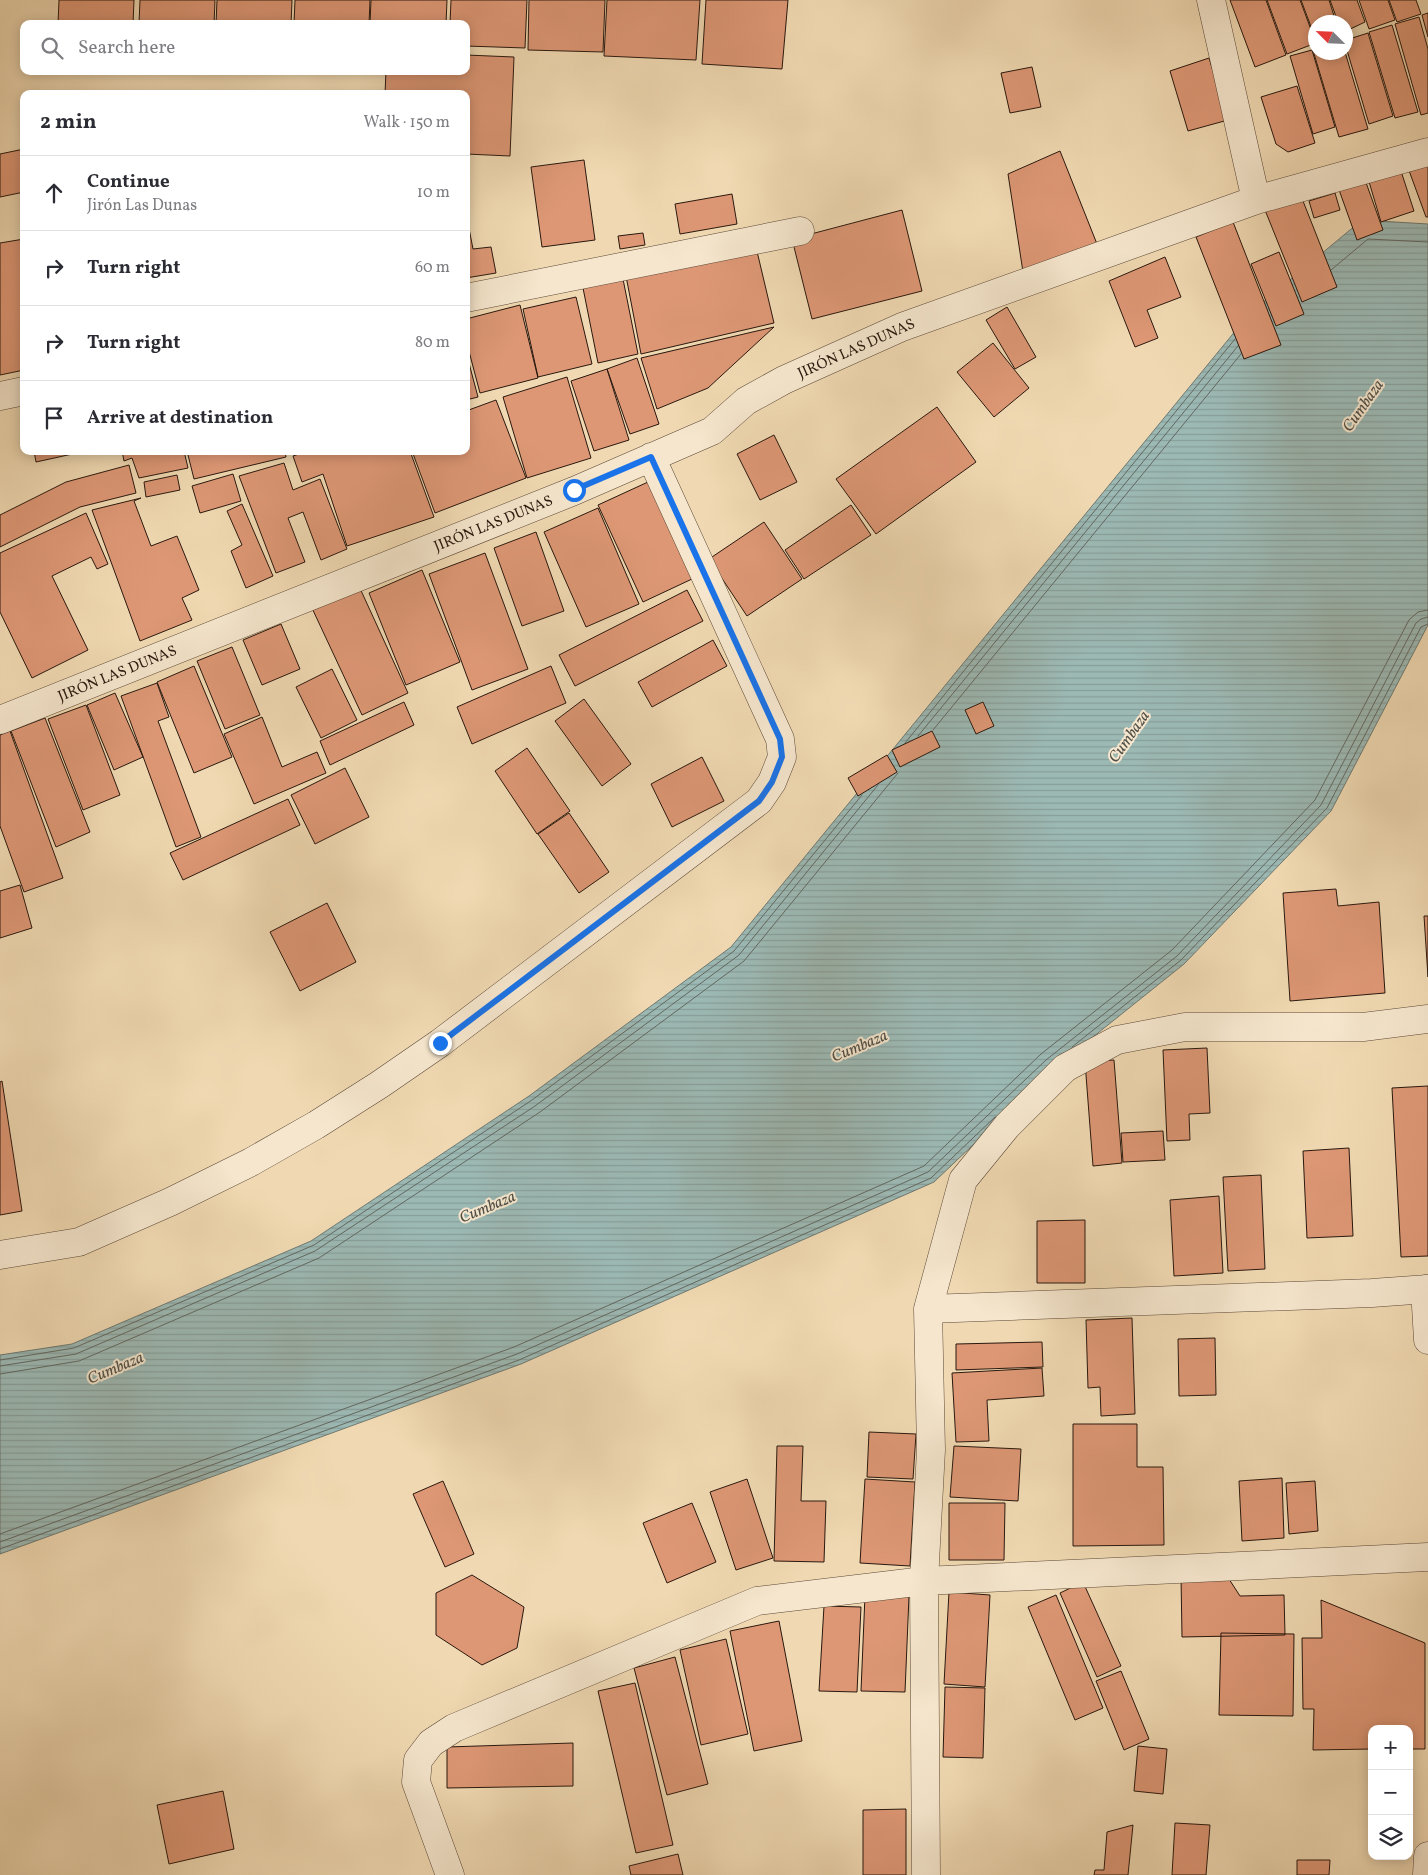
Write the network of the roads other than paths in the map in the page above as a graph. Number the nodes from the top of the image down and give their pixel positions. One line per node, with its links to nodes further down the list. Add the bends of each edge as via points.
1 (1211, 0): 3 (street)
2 (1428, 152): 3 (street, JIRÓN LAS DUNAS)
3 (1256, 200): 8 (street, JIRÓN LAS DUNAS, via 902,327 784,380 746,401 712,431)
4 (800, 231): 5 (street)
5 (470, 297)
6 (20, 392): 7 (street)
7 (0, 396)
8 (651, 457): 9 (street, JIRÓN LAS DUNAS); 11 (street, via 780,739 782,757 772,782 759,801 440,1043 316,1125 170,1202 79,1242)
9 (0, 720)
10 (1428, 1019): 13 (street, via 1363,1027 1185,1027 1117,1040 1065,1068 1007,1126 963,1180)
11 (0, 1255)
12 (1426, 1289): 13 (street); 14 (street)
13 (928, 1309): 16 (street, via 931,1450)
14 (1428, 1340)
15 (1428, 1557): 16 (street)
16 (924, 1581): 18 (street, via 757,1600 446,1733 431,1743 418,1760 416,1782); 19 (street)
17 (1428, 1856): 20 (street)
18 (450, 1875)
19 (926, 1875)
20 (1427, 1875)

